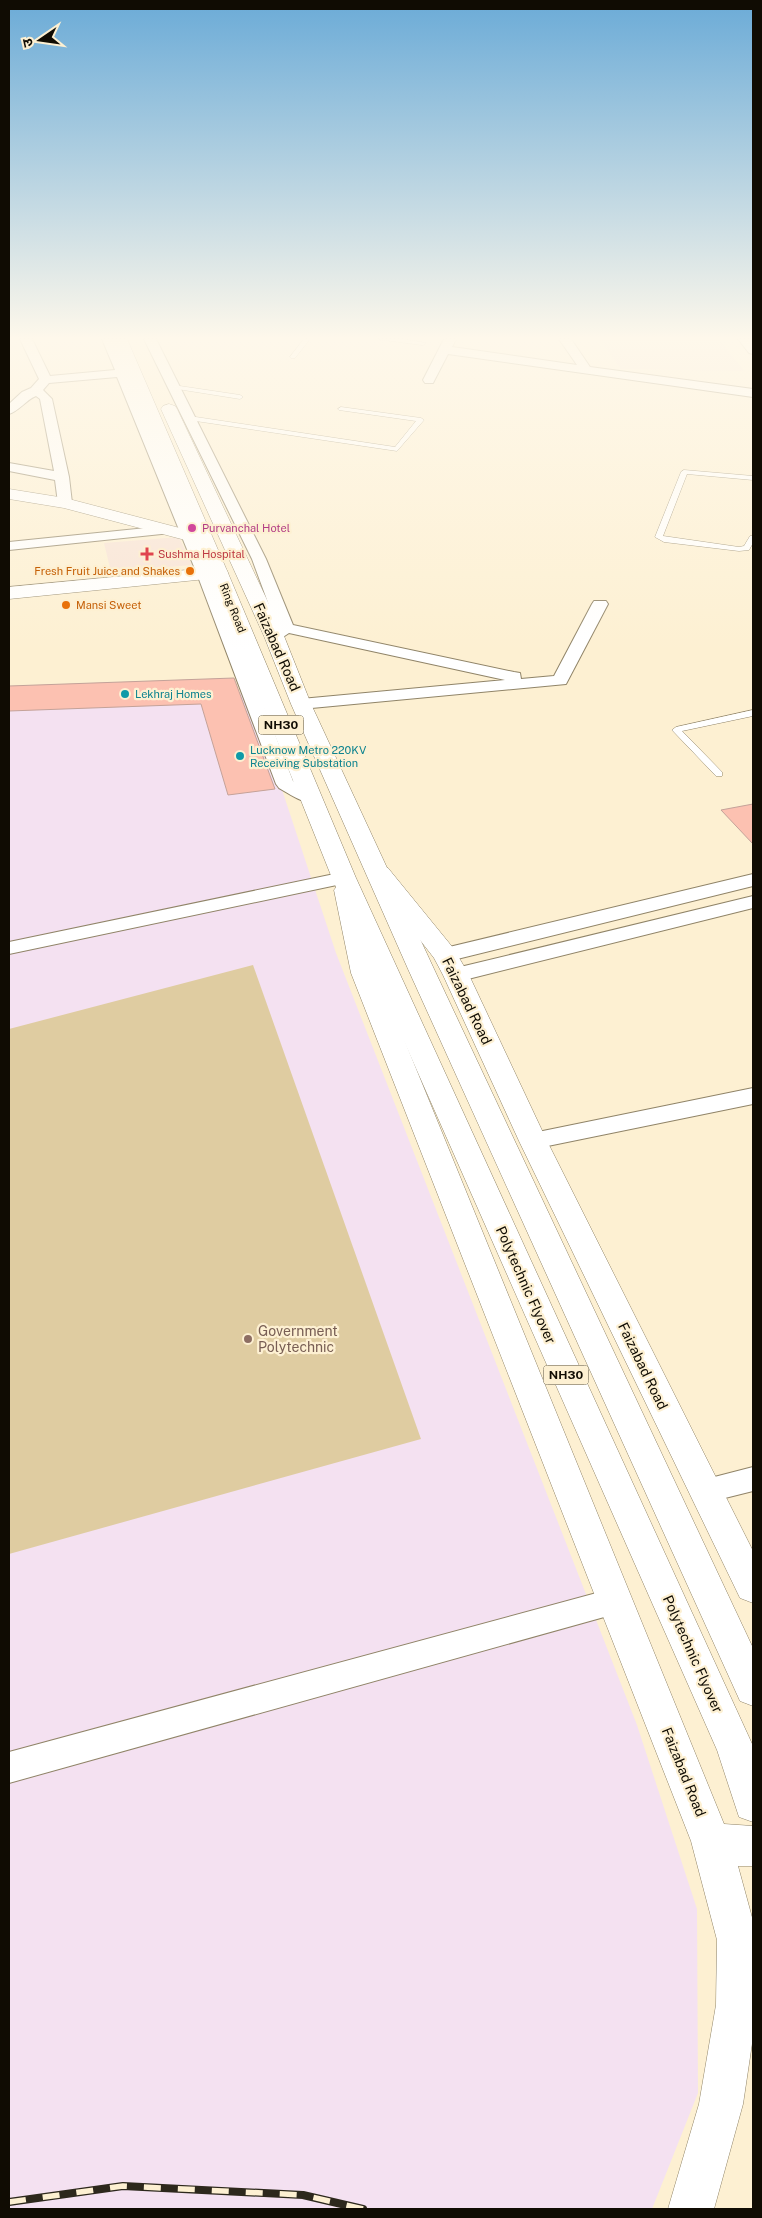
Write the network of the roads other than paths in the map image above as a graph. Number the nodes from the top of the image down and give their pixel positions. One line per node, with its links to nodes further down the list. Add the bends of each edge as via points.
1 (54, 443): 9 (street)
2 (151, 443): 14 (street)
3 (161, 443): 18 (main road, Ring Road / NH30)
4 (189, 443): 17 (main road, Faizabad Road / NH30)
5 (199, 443): 17 (street)
6 (353, 443): 7 (lane, via 397,449)
7 (402, 443)
8 (9, 467): 9 (street)
9 (62, 477): 12 (street)
10 (753, 478): 15 (lane, via 684,472 659,537 738,549 746,548)
11 (11, 496): 12 (main road)
12 (65, 503): 13 (main road)
13 (166, 530): 14 (main road); 16 (street)
14 (189, 536): 18 (street)
15 (753, 538)
16 (9, 546)
17 (252, 569): 21 (main road, Faizabad Road / NH30)
18 (212, 573): 19 (main road); 27 (main road, Ring Road / NH30)
19 (9, 593)
20 (600, 604): 22 (street, via 560,680)
21 (280, 632): 22 (street, via 515,678); 23 (main road, Faizabad Road / NH30)
22 (519, 684): 23 (street)
23 (301, 704): 26 (main road, Faizabad Road / NH30)
24 (753, 713): 25 (lane, via 676,730)
25 (719, 774)
26 (374, 866): 33 (main road, Faizabad Road); 40 (main road, NH30)
27 (344, 878): 32 (street); 39 (main road, Faizabad Road, via 364,973); 42 (main road, Polytechnic Flyover / NH30, via 735,1748)
28 (753, 880): 30 (street)
29 (753, 902): 31 (street)
30 (621, 912): 31 (street); 33 (street)
31 (636, 931): 33 (street)
32 (9, 948)
33 (451, 965): 35 (main road, Faizabad Road)
34 (753, 1096): 35 (street)
35 (533, 1141): 37 (main road, Faizabad Road)
36 (753, 1480): 37 (street)
37 (705, 1491): 38 (main road, Faizabad Road)
38 (753, 1587)
39 (615, 1601): 41 (street); 43 (main road, Faizabad Road)
40 (753, 1688)
41 (9, 1768)
42 (753, 1803)
43 (712, 1841): 44 (main road); 45 (main road, Faizabad Road)
44 (753, 1846)
45 (746, 1940): 46 (main road, Faizabad Road, via 722,2104)
46 (691, 2209)

